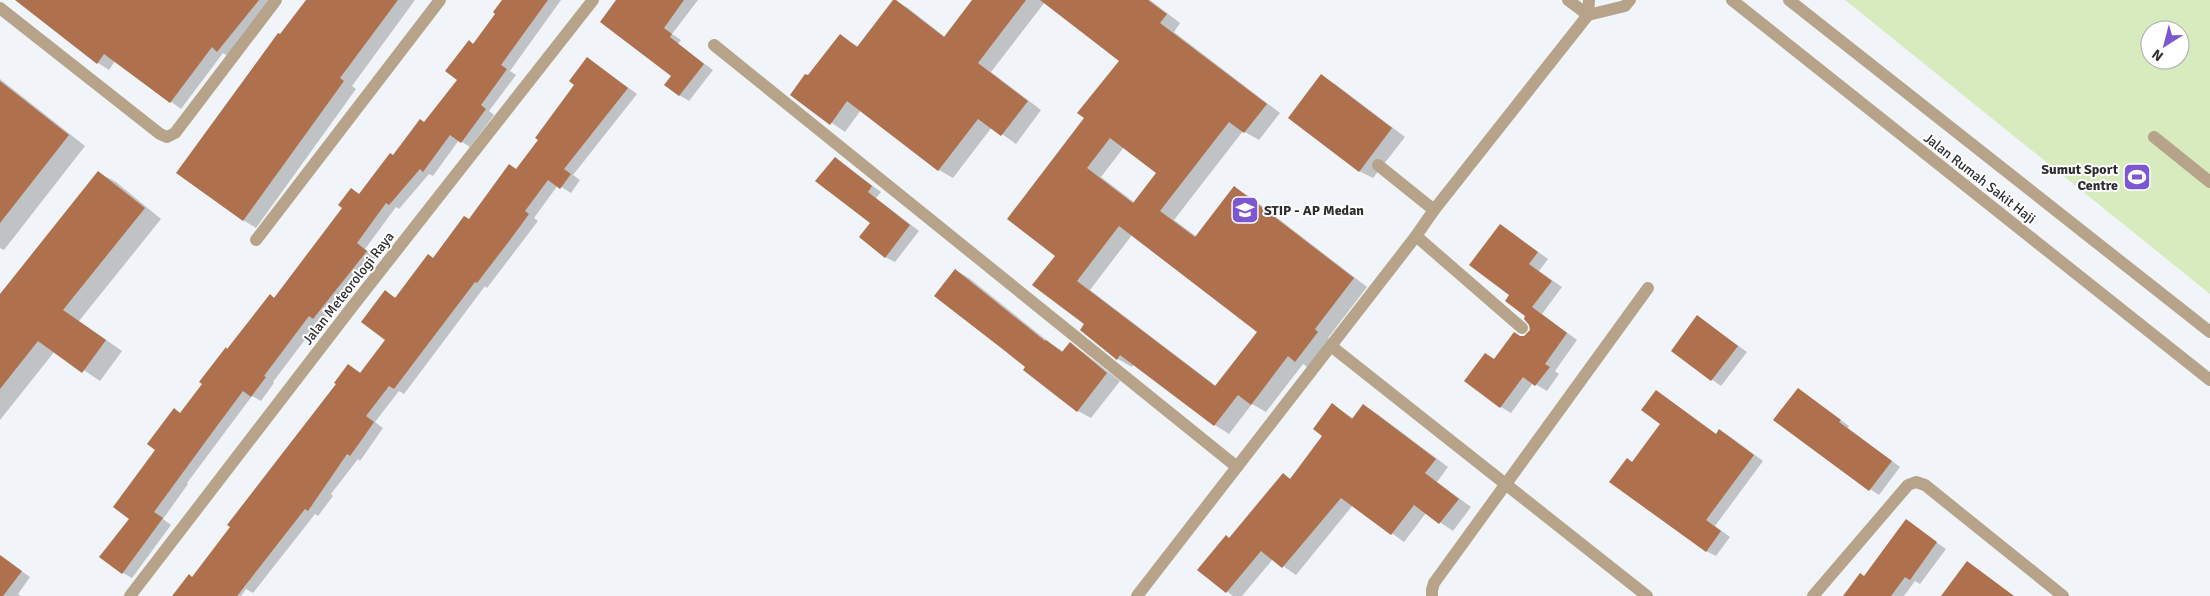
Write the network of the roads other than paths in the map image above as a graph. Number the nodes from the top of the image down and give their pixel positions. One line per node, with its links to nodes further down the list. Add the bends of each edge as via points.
1 (276, 0): 9 (street, via 175,133 167,137)
2 (440, 0): 17 (street)
3 (593, 0): 25 (street, Jalan Meteorologi Raya)
4 (1568, 0): 10 (street)
5 (1590, 0): 10 (street)
6 (1630, 0): 10 (street, via 1625,6)
7 (1732, 0): 22 (street, Jalan Rumah Sakit Haji)
8 (1789, 0): 20 (street, Jalan Rumah Sakit Haji)
9 (0, 8)
10 (1588, 16): 15 (street)
11 (714, 45): 23 (street)
12 (2154, 137): 14 (street)
13 (1378, 165): 15 (street)
14 (2210, 182)
15 (1434, 210): 16 (street)
16 (1416, 236): 19 (street); 21 (street)
17 (256, 240)
18 (1648, 288): 24 (street)
19 (1522, 328)
20 (2210, 332)
21 (1331, 346): 23 (street); 24 (street)
22 (2210, 380)
23 (1237, 467): 26 (street)
24 (1507, 485): 27 (street, via 1434,583); 28 (street)
25 (130, 596)
26 (1137, 596)
27 (1432, 596)
28 (1647, 596)
29 (1813, 596): 30 (street, via 1908,485 1916,482 1925,485)
30 (2062, 596)

